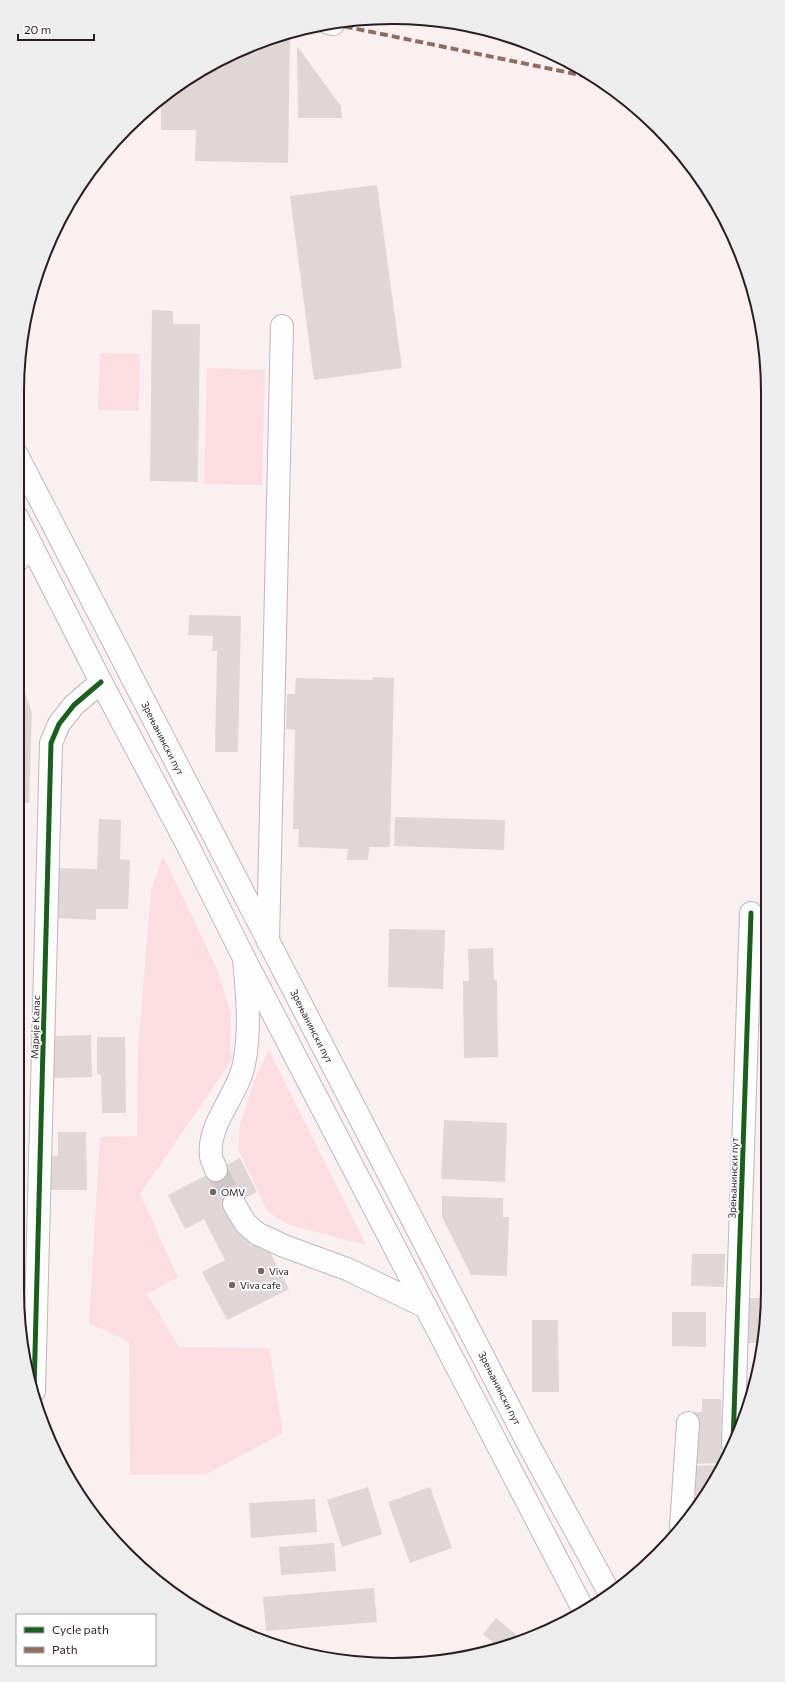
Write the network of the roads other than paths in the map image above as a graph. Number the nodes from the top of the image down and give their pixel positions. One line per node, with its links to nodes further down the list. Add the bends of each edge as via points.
1 (282, 326): 8 (main road)
2 (24, 469): 8 (main road, Зрењанински пут)
3 (24, 531): 4 (main road)
4 (32, 546): 5 (main road); 6 (main road)
5 (24, 555)
6 (101, 682): 9 (main road); 13 (main road, Марије Калас, via 74,705 59,724 52,743)
7 (751, 912): 15 (main road, Зрењанински пут)
8 (268, 942): 17 (main road, Зрењанински пут, via 532,1451)
9 (244, 958): 10 (main road, via 249,1036 244,1066 237,1086 216,1124 211,1156); 12 (main road)
10 (216, 1170)
11 (234, 1204): 12 (main road, via 246,1224 258,1234 347,1269)
12 (426, 1307): 18 (main road)
13 (34, 1375)
14 (688, 1424): 16 (main road)
15 (733, 1430)
16 (682, 1518)
17 (607, 1589)
18 (581, 1606)

